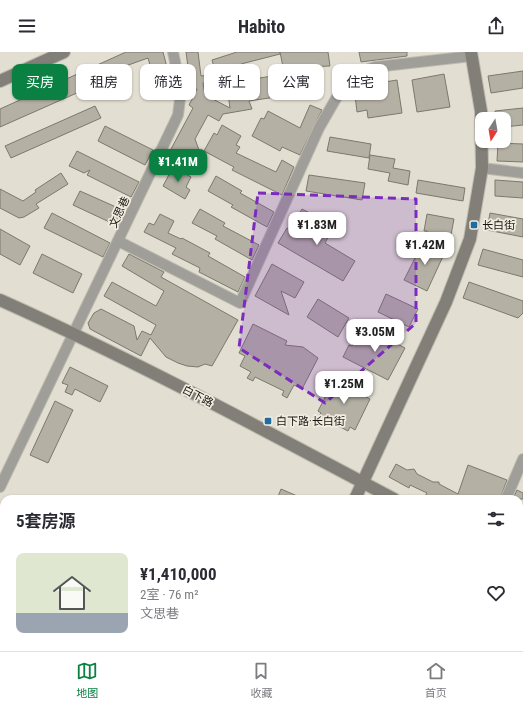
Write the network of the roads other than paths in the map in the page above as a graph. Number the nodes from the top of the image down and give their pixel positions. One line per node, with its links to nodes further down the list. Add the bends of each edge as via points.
1 (64, 52): 4 (main road)
2 (173, 52): 7 (street, 文思巷, via 181,91 178,115)
3 (472, 54): 5 (main road, via 481,111); 7 (street, via 375,67 349,76 319,128 240,303)
4 (0, 81)
5 (482, 168): 6 (street); 11 (main road, via 470,239 449,295)
6 (523, 173)
7 (118, 241): 9 (street, 文思巷)
8 (0, 300): 9 (main road, 白下路)
9 (75, 334): 11 (main road, 白下路); 12 (street, 文思巷)
10 (523, 459): 15 (street)
11 (362, 482): 13 (main road); 14 (main road, 白下路)
12 (0, 487)
13 (357, 495)
14 (386, 495)
15 (508, 495)

